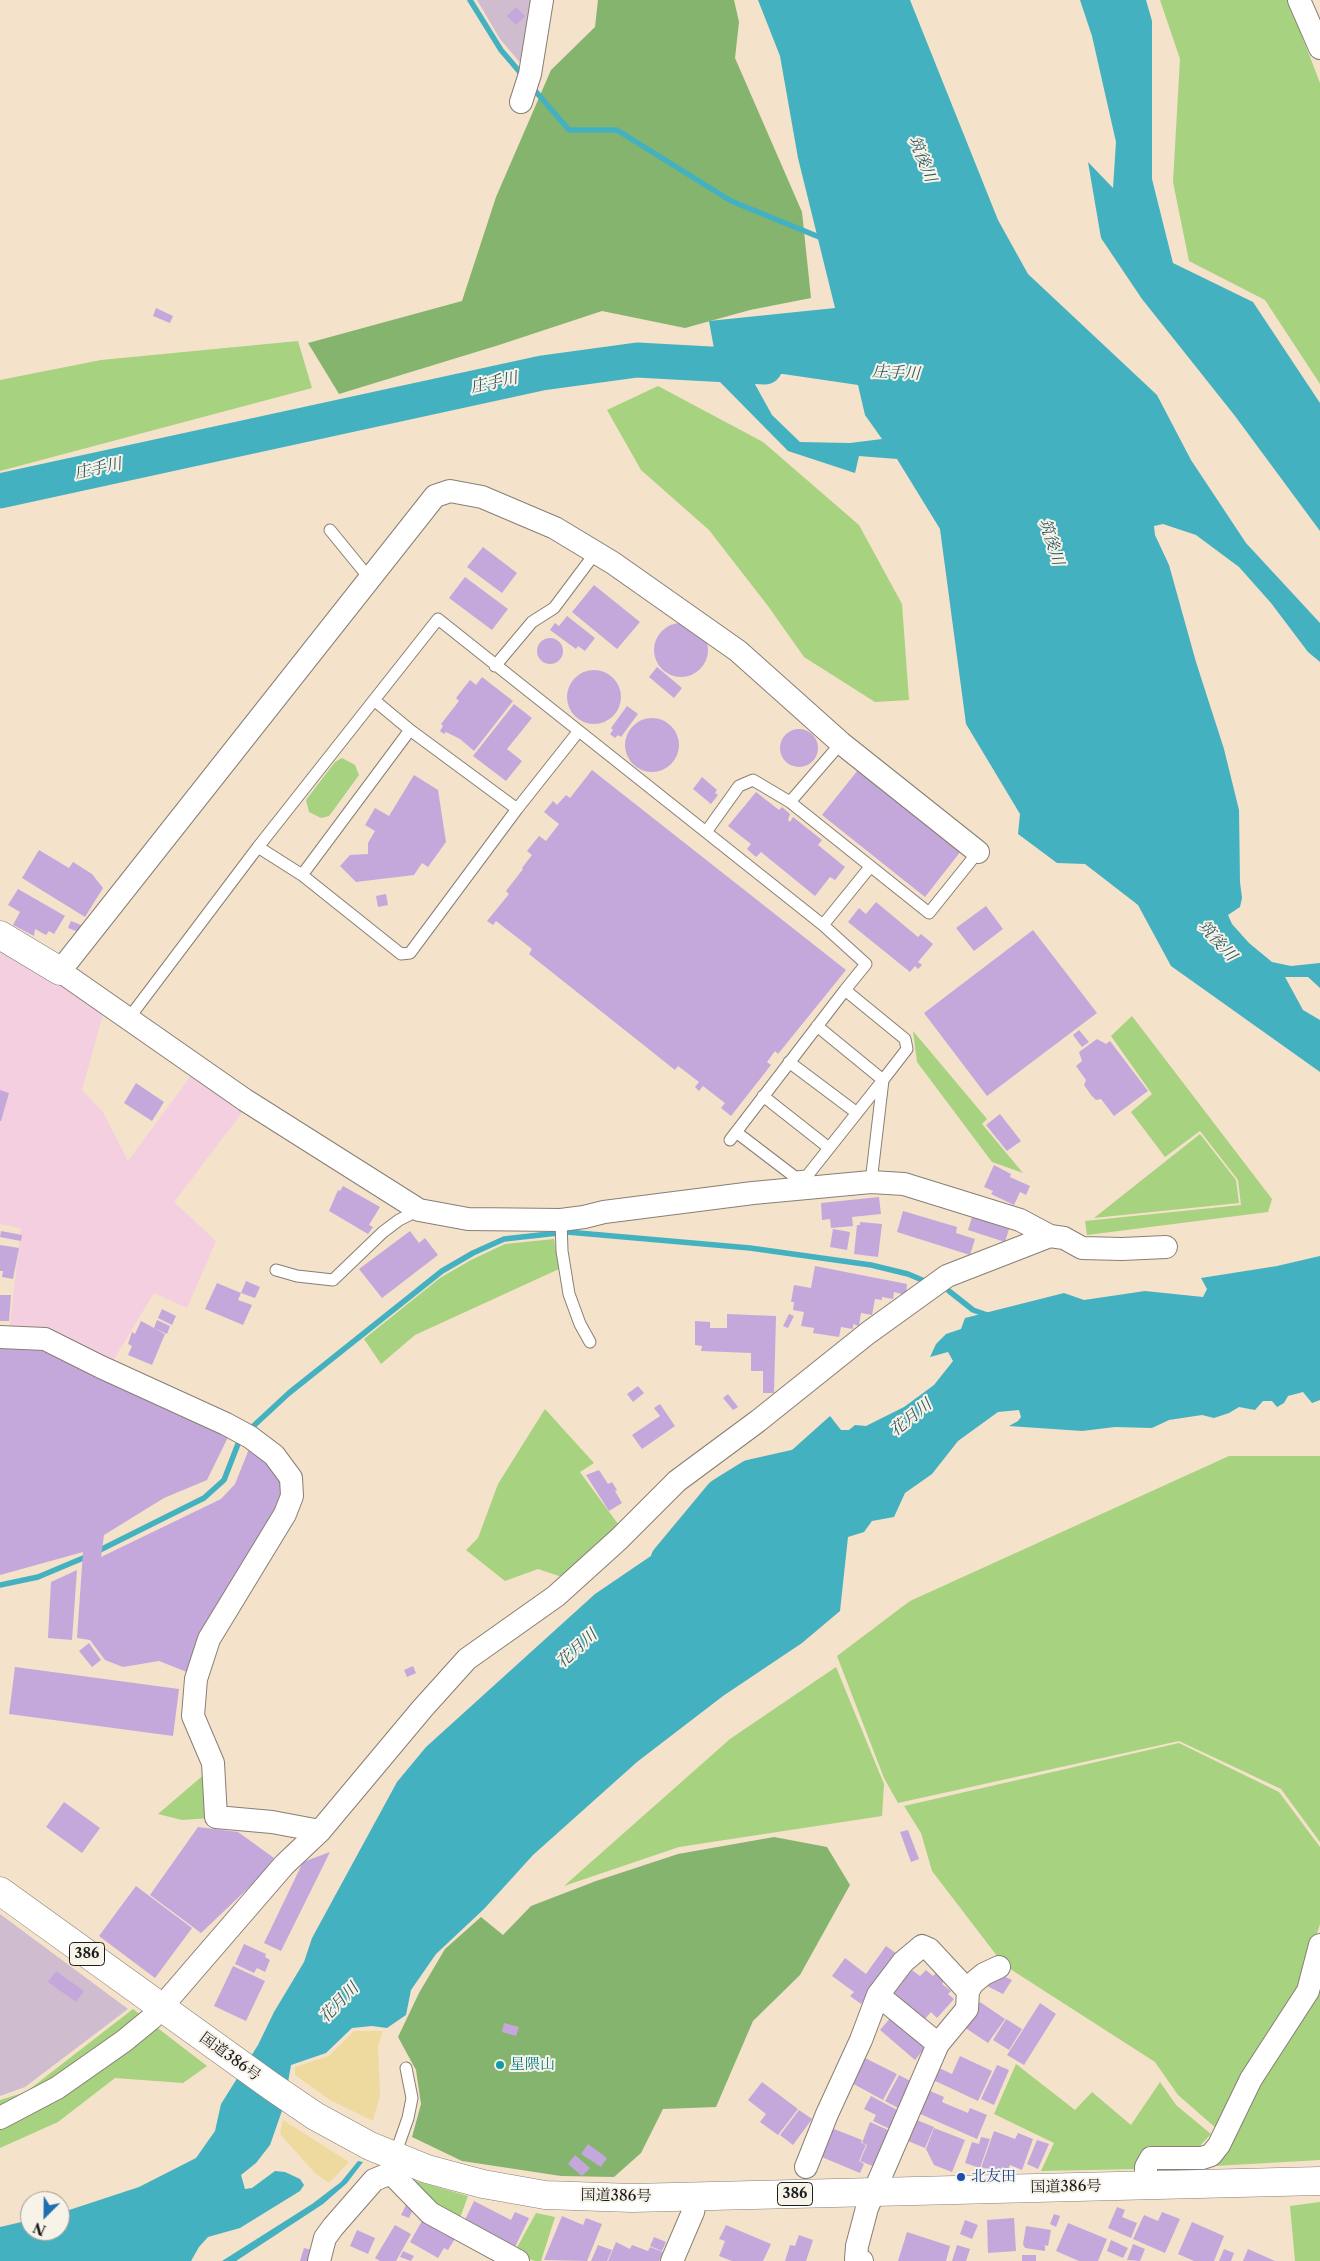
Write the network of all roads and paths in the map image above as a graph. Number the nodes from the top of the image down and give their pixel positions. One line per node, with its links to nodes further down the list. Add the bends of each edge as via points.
1 (542, 0): 4 (street, via 530,74)
2 (1299, 0): 3 (street)
3 (1320, 48)
4 (521, 102)
5 (330, 530): 7 (lane)
6 (596, 552): 7 (street, via 555,528 482,497 450,491 435,496); 8 (lane, via 554,608 532,622); 12 (street, via 738,651)
7 (370, 579): 22 (street)
8 (495, 666): 9 (lane, via 438,619); 11 (lane)
9 (374, 700): 10 (lane); 16 (lane)
10 (410, 730): 14 (lane); 19 (lane)
11 (578, 732): 14 (lane); 15 (lane)
12 (841, 743): 13 (lane); 17 (street)
13 (790, 802): 15 (lane, via 753,780 739,786); 18 (lane)
14 (517, 809): 19 (lane, via 410,952 402,954)
15 (706, 832): 20 (lane)
16 (258, 847): 19 (lane); 24 (lane)
17 (978, 852): 18 (lane, via 929,912)
18 (870, 867): 20 (lane)
19 (302, 875)
20 (823, 925): 23 (lane, via 866,964)
21 (0, 935): 22 (main road)
22 (60, 971): 24 (street)
23 (845, 990): 25 (lane); 27 (lane, via 905,1039 907,1049)
24 (129, 1018): 32 (street, via 245,1100)
25 (818, 1026): 26 (lane); 27 (lane)
26 (789, 1062): 28 (lane); 29 (lane)
27 (883, 1080): 29 (lane); 31 (lane)
28 (764, 1096): 30 (lane); 30 (lane, via 733,1136 795,1177 807,1176)
29 (857, 1113): 30 (lane)
30 (829, 1148)
31 (871, 1182): 33 (street, via 604,1212); 34 (street, via 904,1184 1020,1220)
32 (419, 1210): 33 (street, via 468,1219); 36 (lane, via 383,1232 333,1280)
33 (561, 1227): 38 (lane, via 570,1294)
34 (1050, 1236): 35 (street, via 1064,1238 1082,1248); 39 (street, via 947,1276 677,1481 556,1596 467,1660)
35 (1166, 1247)
36 (276, 1270)
37 (0, 1337): 39 (street, via 45,1339 246,1435 274,1455 291,1478 292,1496 268,1545 209,1639 196,1679 192,1716 213,1763 216,1817)
38 (590, 1342)
39 (320, 1830): 45 (street, via 284,1865)
40 (0, 1890): 45 (main road, 国道386号 / 386)
41 (1320, 1945): 52 (street, via 1306,1996 1252,2079 1219,2145 1211,2155 1202,2158 1151,2158 1146,2167)
42 (999, 1967): 43 (street, via 984,1974)
43 (968, 1991): 44 (street, via 929,1949 922,1946 904,1962); 46 (street, via 967,2009)
44 (878, 1995): 46 (street); 50 (street)
45 (168, 2012): 48 (street, via 57,2088); 49 (main road, 国道386号 / 386, via 278,2091)
46 (938, 2044): 53 (street)
47 (406, 2068): 49 (lane, via 412,2098)
48 (0, 2118)
49 (393, 2164): 54 (main road, 国道386号 / 386, via 545,2194 632,2198); 55 (street, via 430,2213); 57 (street, via 374,2180 332,2227 325,2238)
50 (806, 2167)
51 (1320, 2181): 52 (main road, 国道386号 / 386)
52 (1146, 2185): 53 (main road, 国道386号 / 386)
53 (874, 2192): 54 (main road, 国道386号 / 386); 56 (street, via 863,2217 857,2246)
54 (696, 2196): 58 (street, via 693,2212)
55 (514, 2260)
56 (858, 2260)
57 (319, 2261)
58 (672, 2261)

